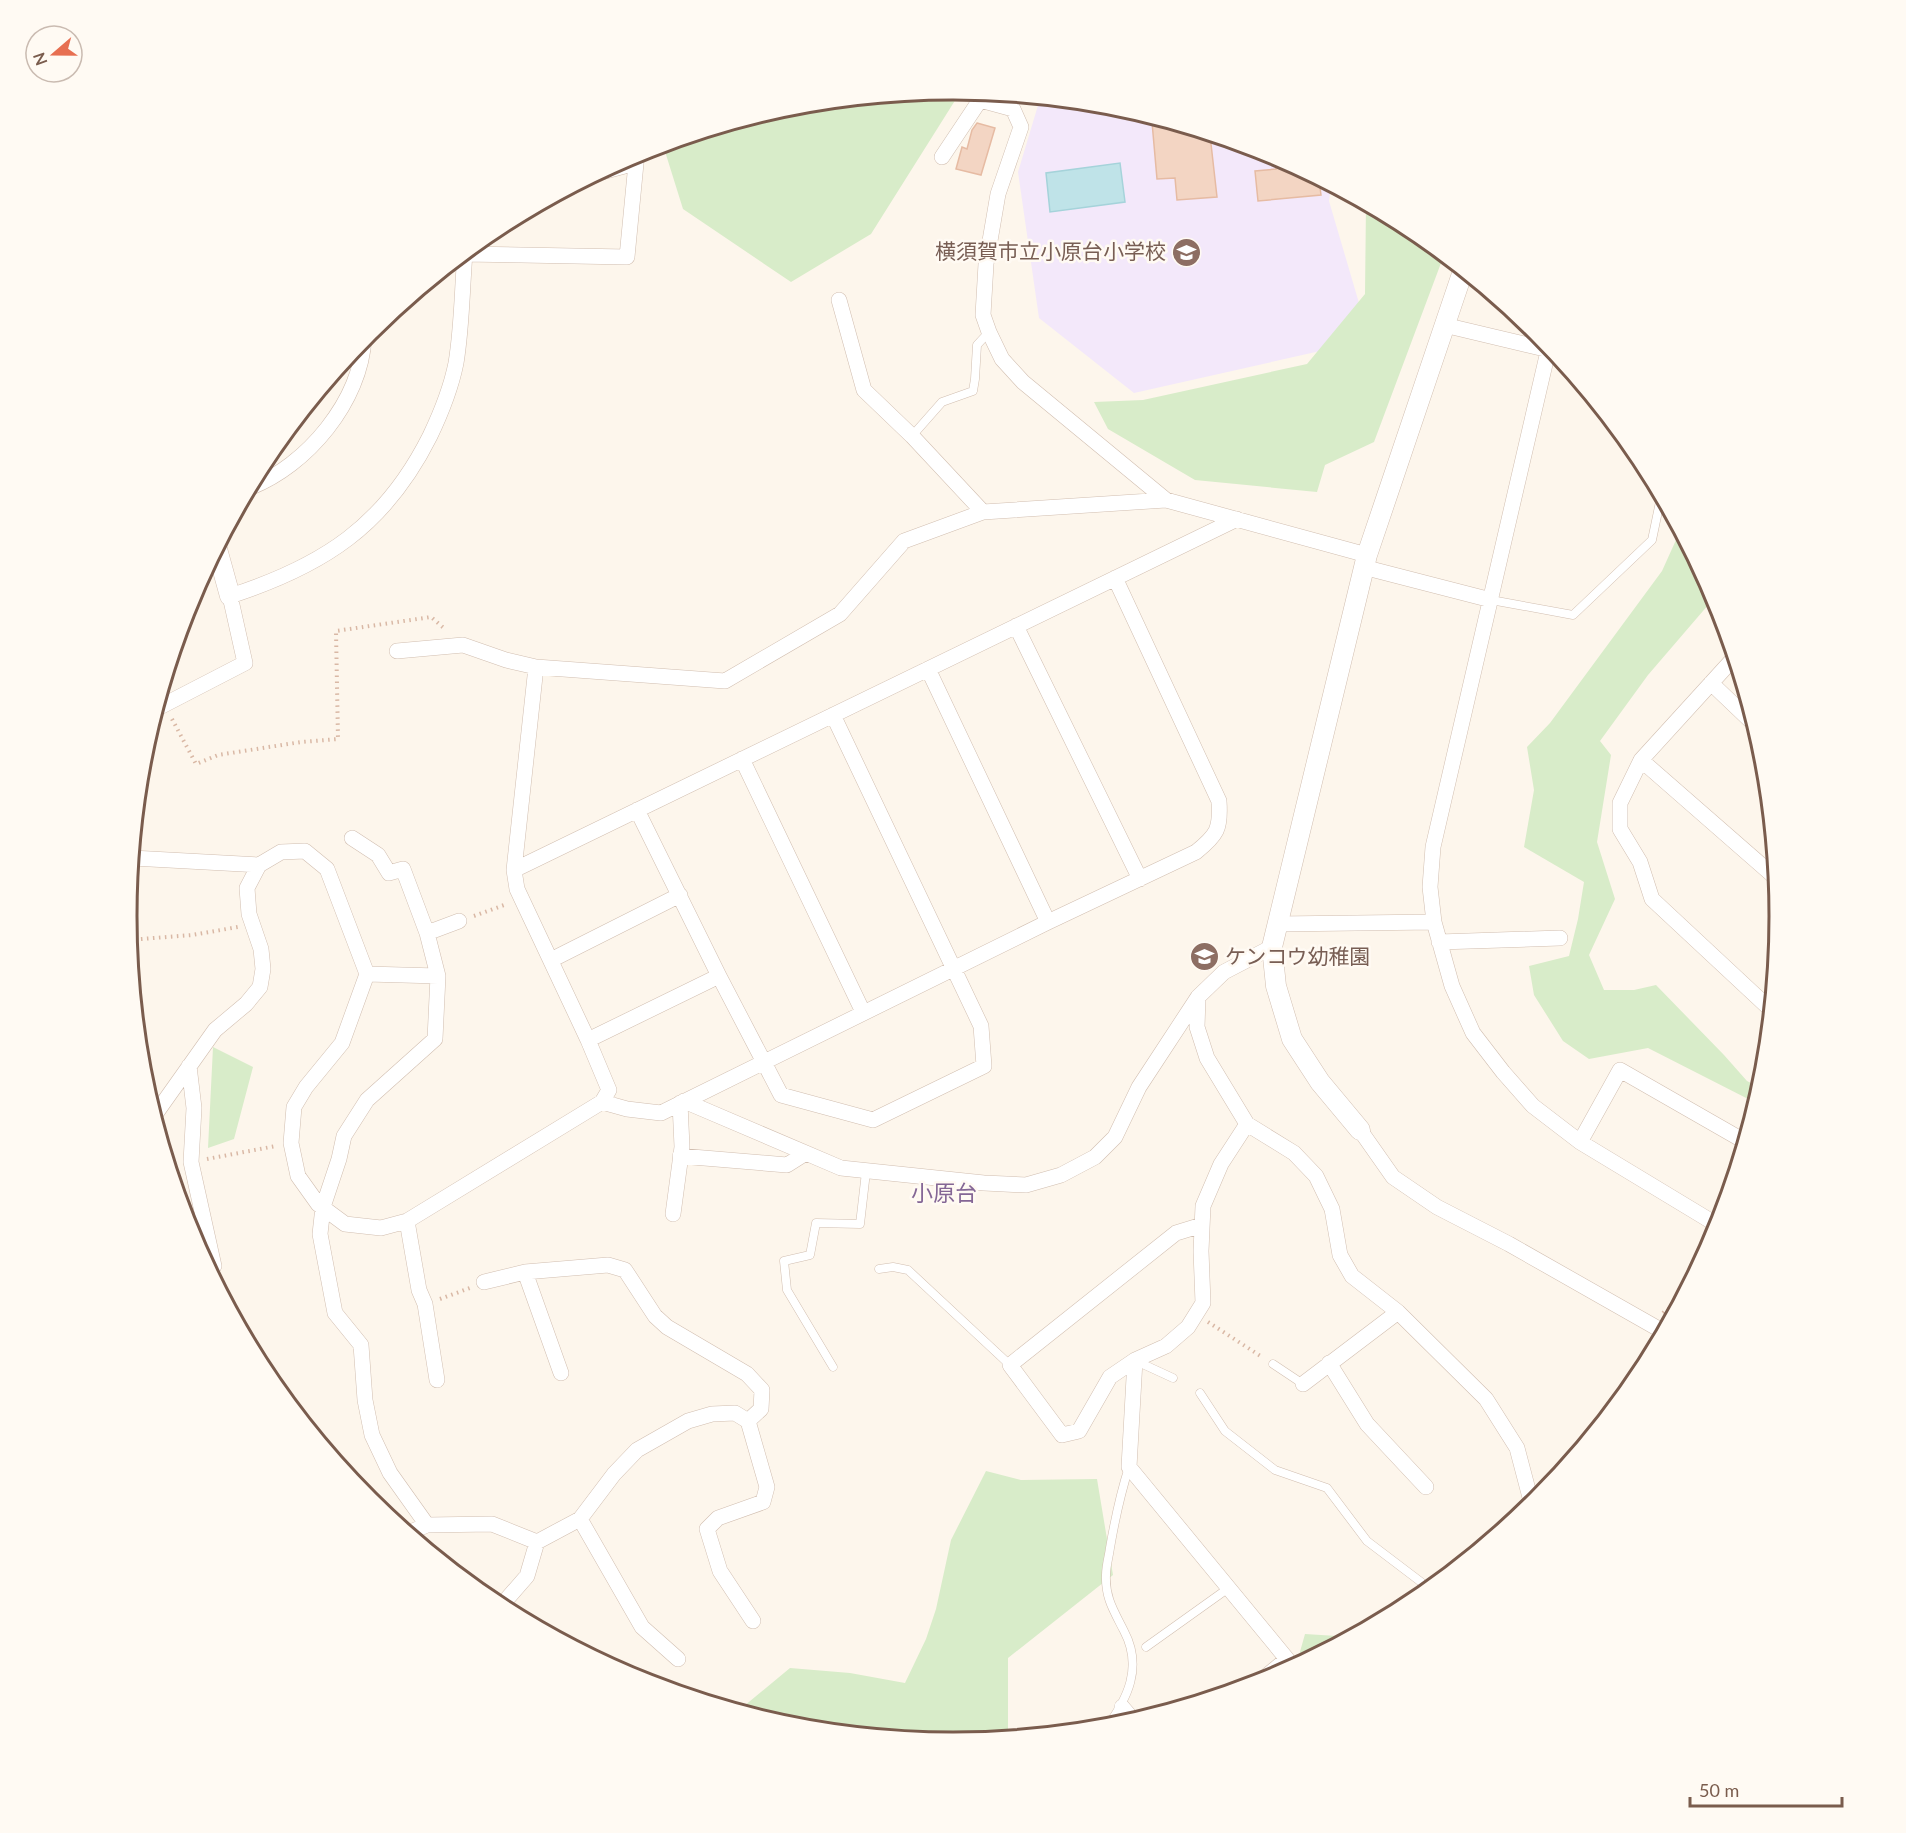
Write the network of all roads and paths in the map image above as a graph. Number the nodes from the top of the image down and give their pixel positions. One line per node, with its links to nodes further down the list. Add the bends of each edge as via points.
1 (979, 101): 3 (street)
2 (984, 101): 10 (street, via 1013,109 1021,127 998,194 986,264 983,315)
3 (942, 157)
4 (635, 166): 5 (street, via 627,257)
5 (477, 254)
6 (463, 264): 23 (street, via 456,363 443,409 418,459 387,501 333,550 290,574)
7 (1461, 278): 9 (street)
8 (839, 300): 14 (street, via 864,390)
9 (1444, 325): 11 (street); 21 (street)
10 (989, 332): 14 (lane, via 977,345 973,390 942,402); 16 (street, via 1002,359 1023,382)
11 (1536, 346)
12 (360, 357): 15 (street, via 353,387 328,428 301,458)
13 (1548, 358): 24 (street)
14 (912, 436): 18 (street)
15 (262, 483)
16 (1166, 500): 18 (street); 19 (street)
17 (1659, 508): 24 (lane, via 1652,540 1573,615)
18 (983, 512): 29 (street, via 904,541 840,614 725,681)
19 (1237, 519): 21 (street); 22 (street)
20 (220, 559): 23 (street)
21 (1365, 561): 24 (street); 50 (street)
22 (1115, 578): 26 (street); 44 (street, via 1219,801 1220,821 1214,837 1196,852)
23 (230, 596): 32 (street, via 245,663)
24 (1491, 600): 49 (street, via 1433,847 1430,887)
25 (430, 617): 35 (path, via 336,632 338,739 218,755 196,764)
26 (1016, 626): 30 (street); 44 (street)
27 (397, 651): 29 (street, via 463,645)
28 (1729, 663): 31 (street)
29 (536, 667): 42 (street)
30 (928, 669): 34 (street); 48 (street)
31 (1711, 683): 33 (street); 37 (street)
32 (166, 700)
33 (1743, 713)
34 (833, 715): 36 (street); 58 (street)
35 (173, 721)
36 (742, 759): 38 (street); 64 (street)
37 (1641, 760): 43 (street); 63 (street, via 1620,803 1620,830 1640,862 1652,899)
38 (638, 810): 42 (street); 45 (street)
39 (352, 838): 52 (street, via 378,855 389,873 403,869)
40 (139, 858): 41 (street)
41 (260, 865): 59 (street, via 281,852 305,852 327,868); 67 (street, via 247,888 249,914 261,949 260,987 215,1030)
42 (514, 870): 46 (street)
43 (1767, 870)
44 (1140, 879): 48 (street)
45 (680, 896): 57 (street); 61 (street)
46 (522, 898): 47 (path); 57 (street)
47 (459, 921): 52 (street)
48 (1048, 922): 58 (street)
49 (1434, 922): 50 (street); 55 (street)
50 (1278, 924): 56 (street)
51 (242, 926): 54 (path)
52 (427, 933): 60 (street)
53 (1560, 938): 55 (street)
54 (138, 939)
55 (1439, 942): 74 (street, via 1452,986 1473,1033 1533,1106)
56 (1272, 947): 62 (street, via 1224,972); 72 (street, via 1276,987 1293,1039 1320,1082)
57 (550, 960): 65 (street)
58 (953, 968): 64 (street); 66 (street, via 981,1026 984,1066 873,1120 781,1095)
59 (367, 974): 60 (street); 75 (street, via 342,1043 294,1107)
60 (438, 976): 80 (street, via 435,1039 367,1100 344,1136)
61 (719, 976): 65 (street); 66 (street)
62 (1198, 997): 71 (street, via 1197,1027 1207,1058); 79 (street, via 1139,1087 1115,1137 1086,1162 1061,1175 1026,1185)
63 (1764, 1003)
64 (863, 1012): 66 (street)
65 (588, 1040): 68 (street, via 609,1090)
66 (763, 1062): 69 (street)
67 (189, 1065): 70 (street); 78 (street, via 194,1108)
68 (602, 1102): 69 (street, via 661,1113); 82 (street)
69 (682, 1102): 76 (street); 77 (street)
70 (160, 1107)
71 (1247, 1124): 84 (street, via 1221,1164 1203,1206); 90 (street, via 1294,1153 1316,1176 1332,1209 1340,1255 1352,1276)
72 (1360, 1130): 92 (street, via 1393,1177 1437,1207)
73 (1738, 1138): 74 (street, via 1620,1070)
74 (1580, 1142): 83 (street)
75 (291, 1143): 78 (path); 80 (street, via 298,1176)
76 (806, 1153): 77 (street, via 787,1165); 79 (street, via 841,1168)
77 (681, 1156): 81 (street)
78 (191, 1162): 85 (street)
79 (866, 1172): 97 (lane, via 860,1224 816,1223 810,1255 784,1261 787,1290)
80 (323, 1208): 82 (street, via 345,1224 381,1228); 108 (street, via 320,1234 335,1313 361,1345 372,1435 390,1473)
81 (673, 1214)
82 (407, 1221): 89 (street, via 418,1290)
83 (1710, 1221)
84 (1202, 1225): 91 (street, via 1203,1303); 96 (street, via 1176,1233)
85 (212, 1258)
86 (879, 1269): 96 (lane, via 908,1270)
87 (525, 1272): 88 (street); 98 (street); 103 (street, via 608,1265 625,1270 655,1316 667,1327 747,1374 762,1390 761,1409)
88 (484, 1282): 89 (path)
89 (425, 1304): 100 (street)
90 (1398, 1312): 94 (street); 106 (street, via 1486,1399 1517,1448)
91 (1196, 1314): 93 (street, via 1188,1327 1166,1346); 95 (path)
92 (1657, 1328)
93 (1135, 1360): 96 (street, via 1110,1377 1079,1431 1062,1435); 99 (lane); 104 (street)
94 (1329, 1363): 101 (street); 105 (street, via 1367,1424)
95 (1273, 1364): 101 (lane)
96 (1010, 1365)
97 (833, 1367)
98 (561, 1373)
99 (1173, 1378)
100 (437, 1380)
101 (1303, 1384)
102 (1200, 1393): 111 (lane, via 1225,1431 1275,1470 1326,1488 1367,1541)
103 (748, 1421): 107 (street, via 735,1413 712,1414 688,1421 636,1450); 114 (street, via 766,1487 763,1502 718,1518 707,1528 720,1571)
104 (1129, 1467): 112 (street); 118 (lane, via 1118,1501 1106,1575 1109,1605 1125,1634 1133,1662)
105 (1426, 1487)
106 (1529, 1494)
107 (580, 1519): 110 (street); 116 (street, via 642,1627)
108 (427, 1525): 109 (street); 110 (street, via 492,1524)
109 (415, 1530)
110 (537, 1542): 113 (street, via 527,1576)
111 (1422, 1584)
112 (1230, 1587): 115 (lane); 117 (street, via 1287,1659)
113 (507, 1599)
114 (753, 1620)
115 (1146, 1647)
116 (678, 1659)
117 (1284, 1661)
118 (1122, 1707): 119 (street); 120 (lane)
119 (1128, 1713)
120 (1115, 1716)

